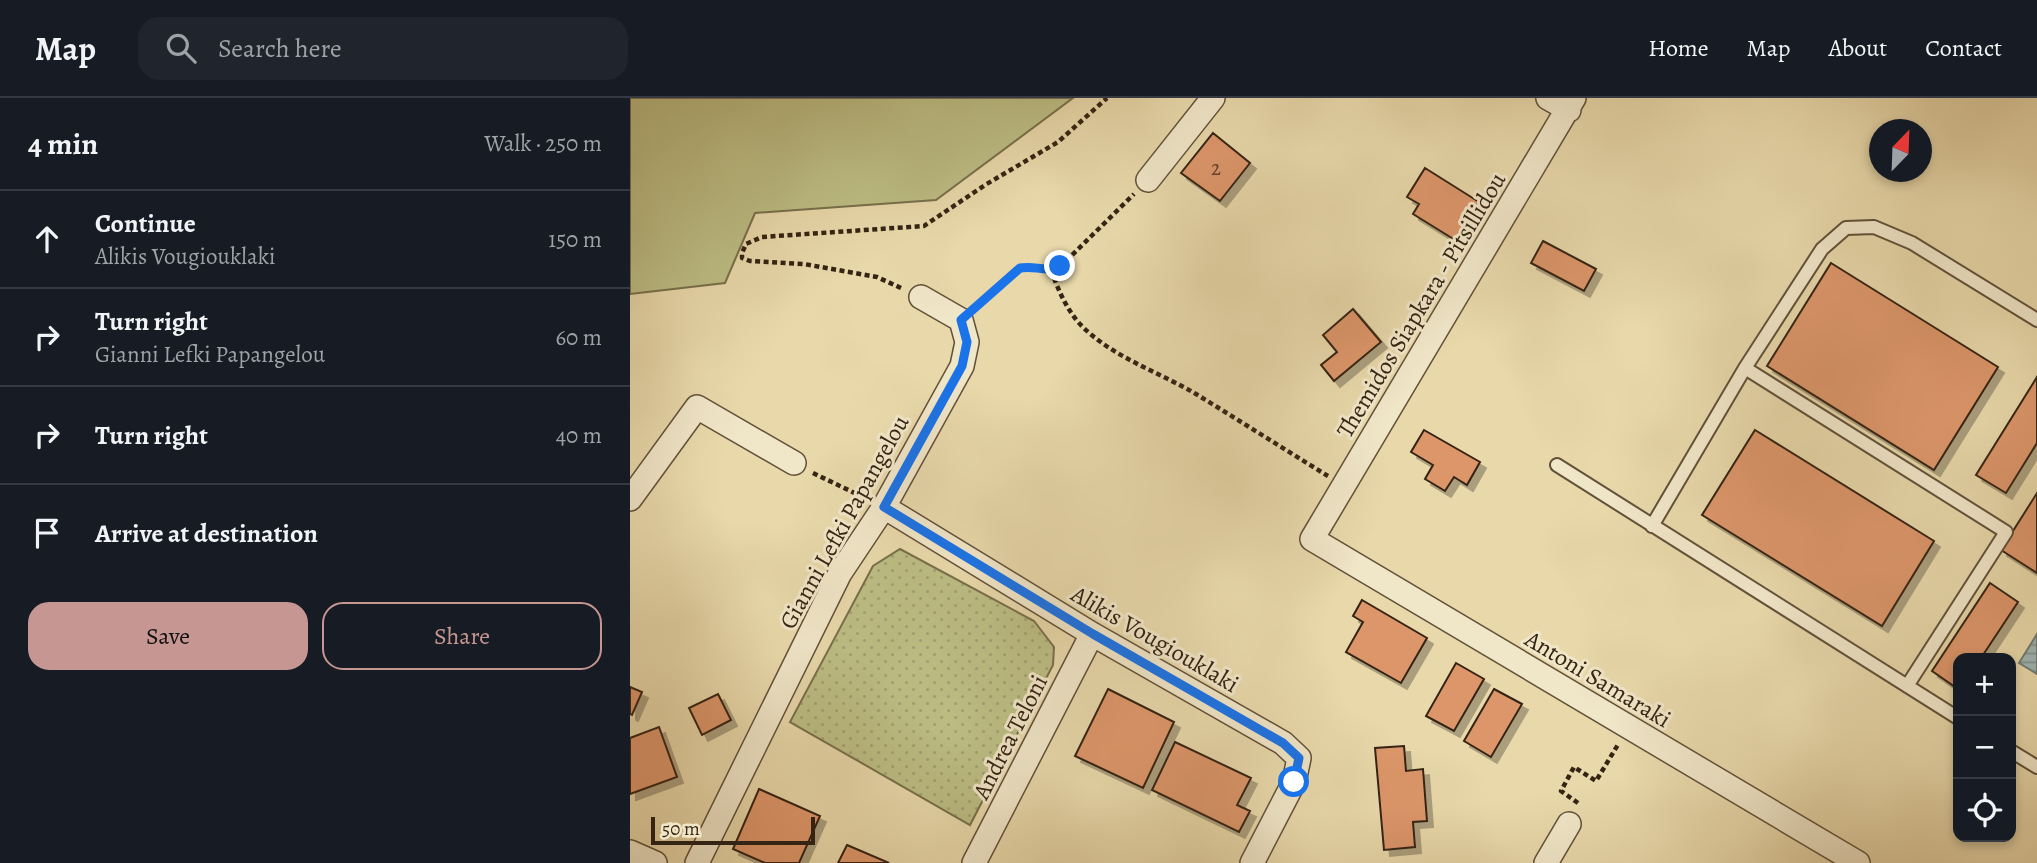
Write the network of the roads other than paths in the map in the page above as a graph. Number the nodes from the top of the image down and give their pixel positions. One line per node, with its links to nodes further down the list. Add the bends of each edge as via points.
1 (1213, 98): 4 (street)
2 (1548, 98): 3 (street)
3 (1572, 104): 13 (street, Themidos Siapkara - Pitsillidou)
4 (1148, 180)
5 (921, 297): 11 (street, Gianni Lefki Papangelou, via 961,320 967,342 962,366)
6 (2037, 320): 7 (lane, via 1912,243 1874,227 1846,228 1822,249)
7 (1745, 368): 12 (lane); 15 (lane, via 2006,532)
8 (794, 463): 10 (street, via 697,407)
9 (1557, 465): 12 (lane)
10 (630, 499)
11 (884, 507): 14 (street, Alikis Vougiouklaki); 22 (street, Gianni Lefki Papangelou, via 840,573)
12 (1652, 526): 15 (lane)
13 (1312, 539): 26 (street, Antoni Samaraki)
14 (1093, 634): 23 (street, Andrea Teloni); 24 (street, Alikis Vougiouklaki, via 1283,743 1299,758 1294,782)
15 (1907, 686): 16 (lane)
16 (1955, 716)
17 (2016, 754): 18 (lane)
18 (2037, 767)
19 (1569, 824): 25 (street)
20 (630, 852): 21 (street)
21 (655, 863)
22 (697, 863)
23 (974, 863)
24 (1251, 863)
25 (1546, 863)
26 (1858, 863)

